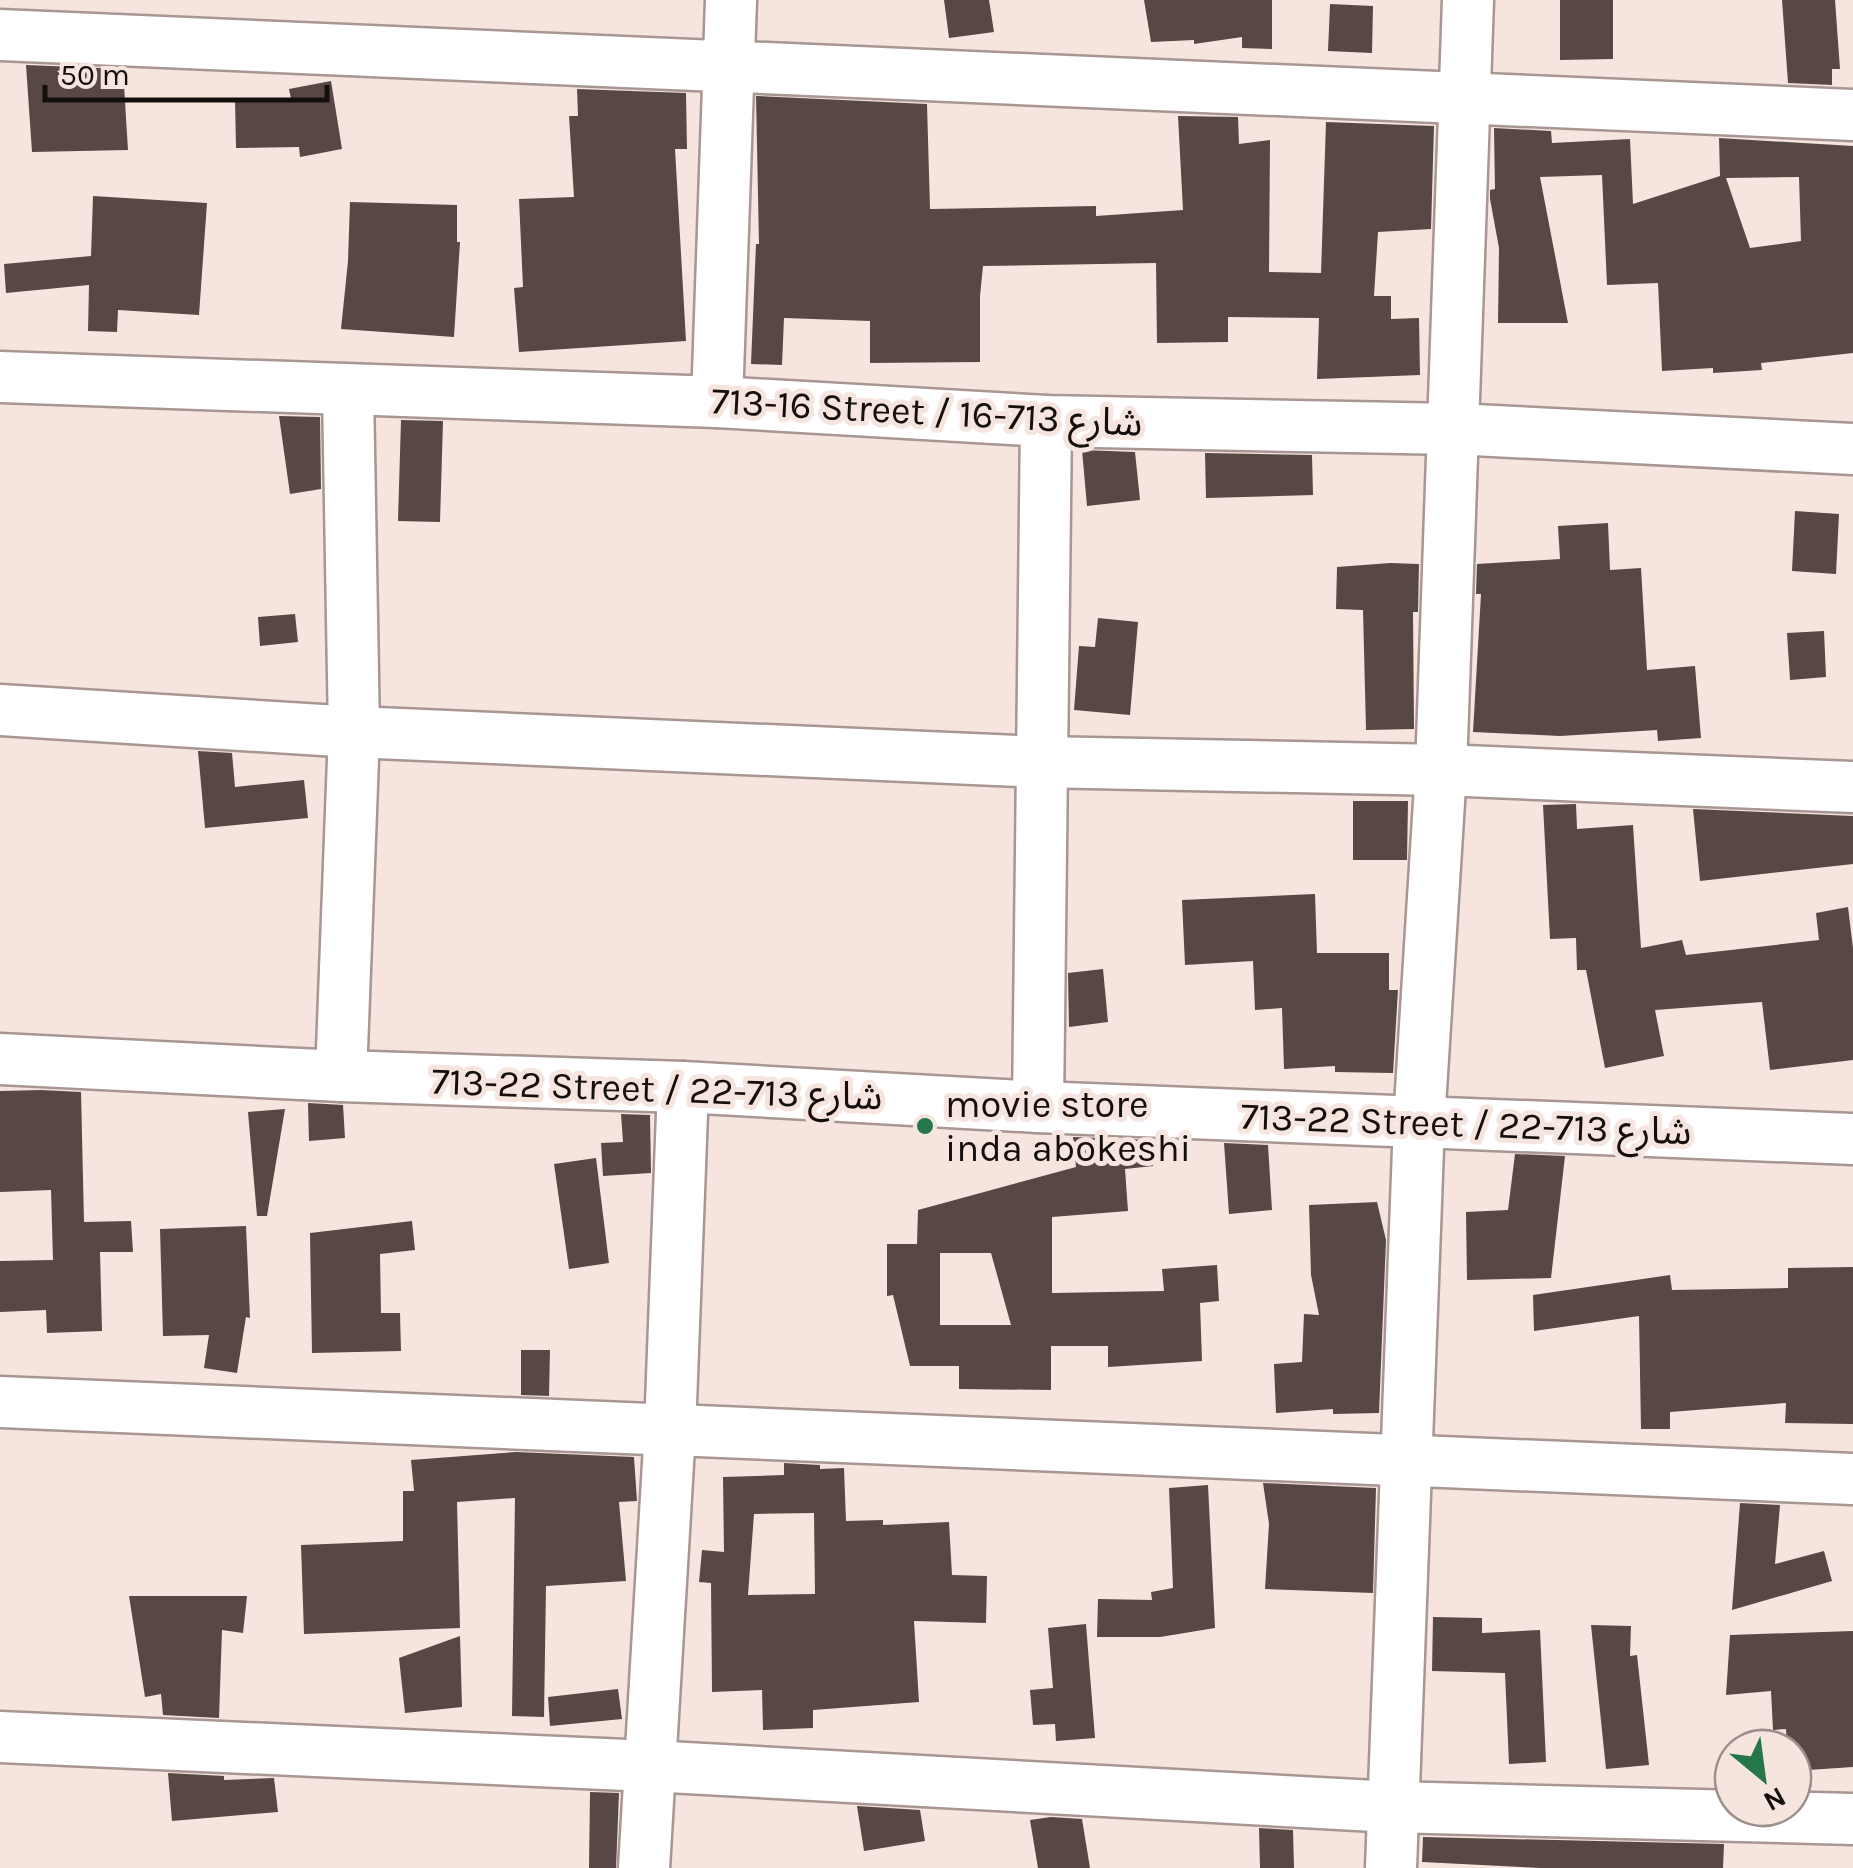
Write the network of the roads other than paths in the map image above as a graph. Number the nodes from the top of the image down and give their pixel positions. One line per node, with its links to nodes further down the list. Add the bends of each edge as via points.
1 (730, 0): 4 (street)
2 (1468, 0): 5 (street)
3 (0, 34): 4 (street)
4 (730, 66): 5 (street); 9 (street)
5 (1466, 98): 6 (street); 11 (street)
6 (1853, 115)
7 (0, 376): 8 (street, 713-16 Street / شارع 713-16)
8 (348, 391): 9 (street, 713-16 Street / شارع 713-16); 14 (street)
9 (717, 402): 10 (street, 713-16 Street / شارع 713-16)
10 (1046, 421): 11 (street, 713-16 Street / شارع 713-16); 15 (street)
11 (1454, 429): 12 (street, 713-16 Street / شارع 713-16); 16 (street)
12 (1853, 449)
13 (0, 710): 14 (street)
14 (354, 732): 15 (street); 19 (street)
15 (1040, 762): 16 (street); 21 (street)
16 (1441, 770): 17 (street); 22 (street)
17 (1853, 787)
18 (0, 1059): 19 (street, 713-22 Street / شارع 713-22)
19 (342, 1076): 20 (street, 713-22 Street / شارع 713-22)
20 (683, 1086): 21 (street, 713-22 Street / شارع 713-22); 25 (street)
21 (1038, 1107): 22 (street, 713-22 Street / شارع 713-22)
22 (1419, 1122): 23 (street, 713-22 Street / شارع 713-22); 26 (street)
23 (1853, 1139)
24 (0, 1402): 25 (street)
25 (670, 1430): 26 (street); 29 (street)
26 (1404, 1462): 27 (street); 30 (street)
27 (1853, 1480)
28 (0, 1737): 29 (street)
29 (650, 1766): 30 (street); 32 (street)
30 (1393, 1807): 31 (street); 33 (street)
31 (1853, 1818)
32 (644, 1868)
33 (1391, 1868)

